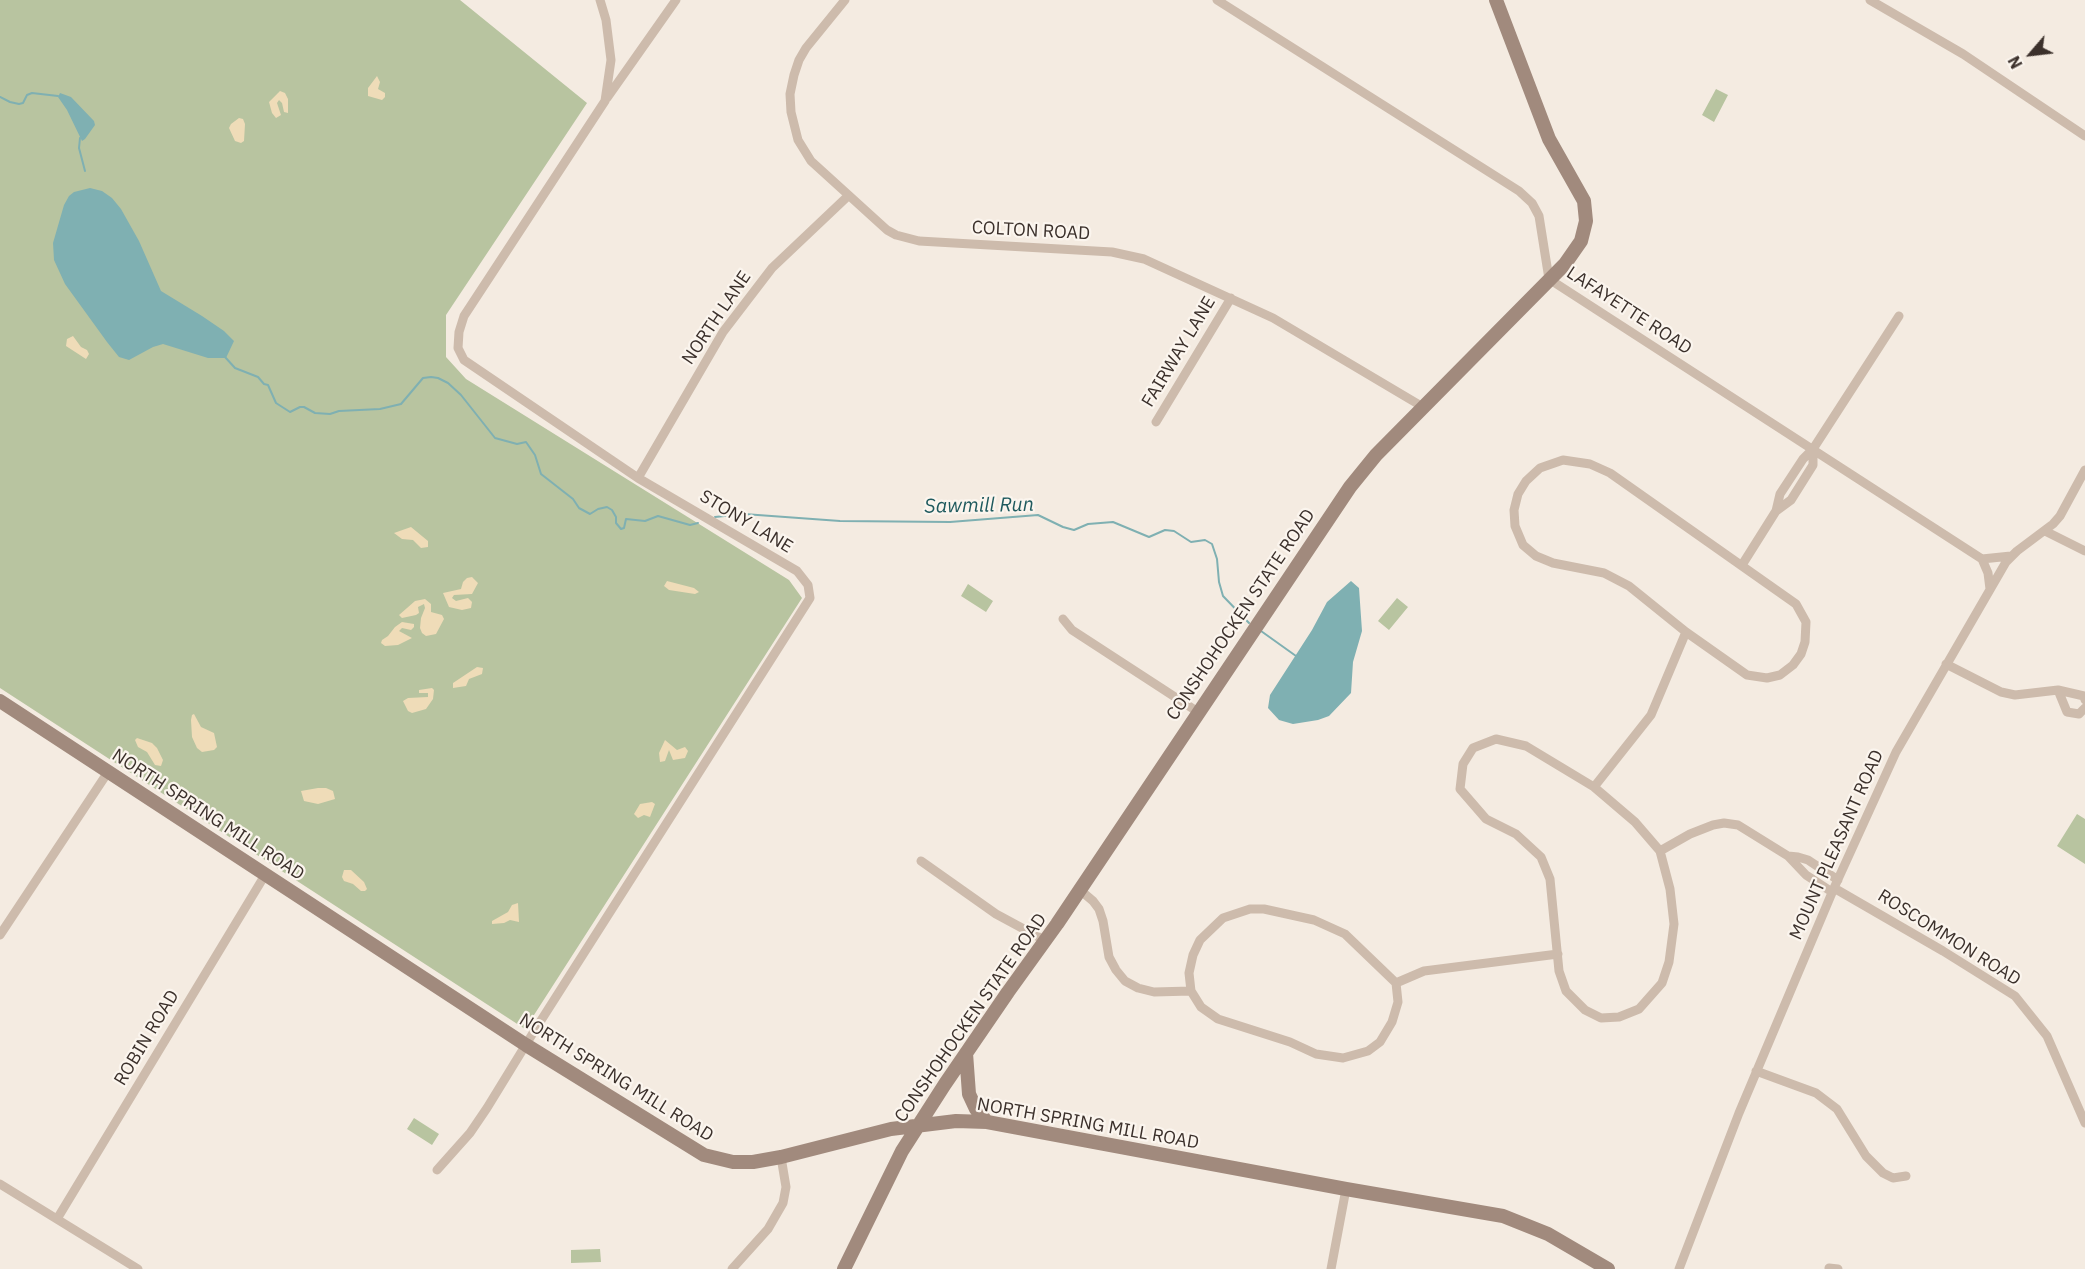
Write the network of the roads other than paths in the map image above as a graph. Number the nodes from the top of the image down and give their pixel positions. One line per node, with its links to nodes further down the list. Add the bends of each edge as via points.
1 (600, 0): 7 (street, STONY LANE, via 611,60)
2 (676, 0): 7 (street, STONY LANE)
3 (845, 0): 9 (street, COLTON ROAD, via 806,48 790,94 794,128 804,151)
4 (1217, 0): 10 (street, LAFAYETTE ROAD, via 1519,191 1539,216)
5 (1496, 0): 10 (main road, CONSHOHOCKEN STATE ROAD, via 1549,140 1585,207 1586,227 1581,242)
6 (1870, 0): 8 (street, via 1972,60)
7 (605, 101): 17 (street, STONY LANE, via 464,316 458,348 464,360)
8 (2085, 136)
9 (848, 196): 11 (street, COLTON ROAD, via 886,230 907,238 931,243 1128,254); 17 (street, NORTH LANE, via 772,268 723,333)
10 (1550, 279): 13 (main road, CONSHOHOCKEN STATE ROAD); 15 (street, LAFAYETTE ROAD)
11 (1231, 298): 13 (street, COLTON ROAD, via 1296,331); 14 (street, FAIRWAY LANE)
12 (1899, 316): 15 (street)
13 (1423, 407): 31 (main road, CONSHOHOCKEN STATE ROAD, via 1350,487)
14 (1156, 422)
15 (1813, 449): 21 (street, LAFAYETTE ROAD); 22 (street, via 1813,465 1791,500 1776,511)
16 (2085, 471): 18 (street, MOUNT PLEASANT ROAD, via 2060,516)
17 (638, 478): 45 (street, STONY LANE, via 797,571 808,585 810,598)
18 (2045, 531): 19 (street); 20 (street, MOUNT PLEASANT ROAD)
19 (2085, 551)
20 (2011, 556): 21 (street); 23 (street, MOUNT PLEASANT ROAD)
21 (1982, 560): 23 (street)
22 (1742, 565): 25 (street, via 1796,604 1806,622 1805,642 1792,665 1780,675 1767,678 1747,675); 25 (street, via 1610,473 1590,464 1563,460 1540,468 1526,481 1514,510 1515,526 1523,545 1552,563 1604,573 1629,586)
23 (1990, 590): 26 (street, MOUNT PLEASANT ROAD)
24 (1063, 619): 31 (street, via 1072,630)
25 (1686, 632): 33 (street, via 1651,715)
26 (1946, 664): 27 (street, via 2001,692 2016,695); 38 (street, MOUNT PLEASANT ROAD, via 1896,752)
27 (2058, 690): 28 (street, via 2084,696); 30 (street, via 2067,712 2079,714)
28 (2085, 700)
29 (0, 701): 32 (main road, NORTH SPRING MILL ROAD)
30 (2085, 708)
31 (1198, 712): 39 (main road, CONSHOHOCKEN STATE ROAD)
32 (108, 772): 37 (main road, NORTH SPRING MILL ROAD); 40 (street)
33 (1594, 787): 34 (street, via 1635,822); 42 (street, via 1526,746 1496,739 1473,748 1463,764 1460,789 1486,819 1516,834 1541,857 1550,879)
34 (1660, 851): 35 (street, via 1698,830 1724,823 1738,825); 42 (street, via 1674,924 1670,962 1662,983 1648,1000 1639,1009 1619,1017 1601,1018 1585,1010 1566,992)
35 (1788, 856): 38 (street, via 1806,875); 38 (street, via 1808,860)
36 (921, 861): 41 (street, via 996,914)
37 (266, 875): 45 (main road, NORTH SPRING MILL ROAD); 56 (street, ROBIN ROAD)
38 (1835, 886): 47 (street, MOUNT PLEASANT ROAD); 49 (street, ROSCOMMON ROAD, via 2014,996 2047,1036)
39 (1080, 890): 41 (main road, CONSHOHOCKEN STATE ROAD); 44 (street, via 1099,909 1108,957 1125,981 1154,992)
40 (0, 935)
41 (1046, 941): 46 (main road, CONSHOHOCKEN STATE ROAD)
42 (1558, 954): 43 (street, via 1424,971)
43 (1396, 983): 44 (street, via 1398,1002 1392,1023 1380,1042 1368,1051 1343,1058 1316,1054 1218,1019 1201,1007); 44 (street, via 1345,934 1314,920 1250,909 1223,918 1200,940 1189,973)
44 (1191, 991)
45 (525, 1045): 51 (main road, NORTH SPRING MILL ROAD, via 704,1155 743,1163); 52 (street, via 488,1108)
46 (966, 1053): 48 (main road, via 969,1094); 50 (main road, CONSHOHOCKEN STATE ROAD)
47 (1756, 1071): 53 (street, via 1816,1093 1838,1109 1866,1156 1883,1173 1893,1178); 62 (street, MOUNT PLEASANT ROAD)
48 (987, 1122): 50 (main road, NORTH SPRING MILL ROAD); 55 (main road, NORTH SPRING MILL ROAD)
49 (2085, 1123)
50 (919, 1125): 51 (main road, NORTH SPRING MILL ROAD, via 884,1130); 59 (main road, CONSHOHOCKEN STATE ROAD, via 902,1151)
51 (781, 1157): 58 (street, via 786,1187 783,1203 768,1228)
52 (437, 1170)
53 (1906, 1176)
54 (0, 1184): 56 (street)
55 (1346, 1189): 60 (street); 61 (main road, NORTH SPRING MILL ROAD, via 1518,1221)
56 (57, 1219): 57 (street)
57 (138, 1269)
58 (732, 1269)
59 (844, 1269)
60 (1331, 1269)
61 (1608, 1269)
62 (1679, 1269)

